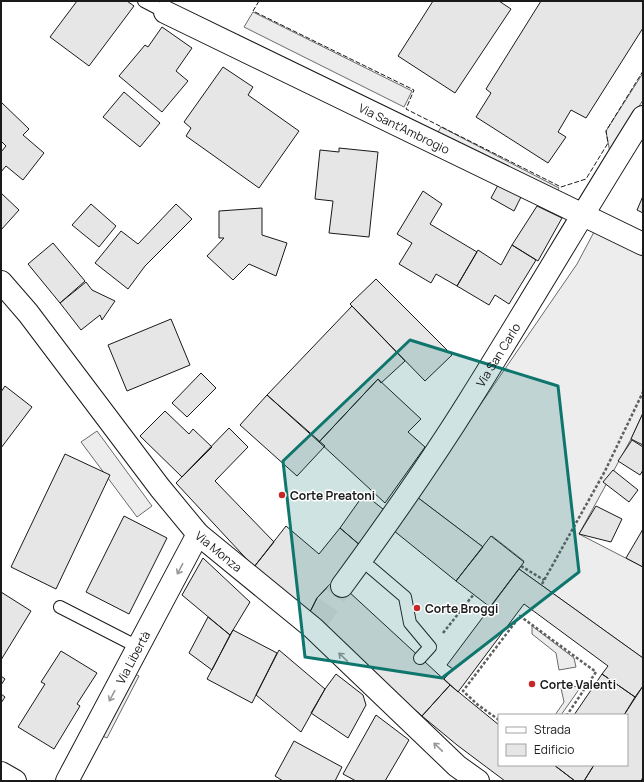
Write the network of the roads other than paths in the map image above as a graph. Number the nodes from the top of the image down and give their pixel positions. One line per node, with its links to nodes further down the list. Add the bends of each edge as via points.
1 (144, 1): 2 (lane)
2 (165, 12): 4 (street, Via Sant'Ambrogio)
3 (643, 117): 4 (street, Via San Carlo)
4 (581, 215): 5 (street, Via Sant'Ambrogio); 9 (street, Via San Carlo, via 469,402 406,498)
5 (643, 244)
6 (1, 282): 7 (street, Via Monza, via 28,313 160,488)
7 (198, 534): 11 (street, Via Libertà, one-way to 11); 14 (street, Via Monza, one-way to 7, via 390,695 315,625)
8 (371, 568): 12 (lane, via 405,596 410,623 430,647)
9 (342, 586)
10 (60, 607): 11 (lane)
11 (138, 648): 16 (street, Via Libertà, one-way to 16)
12 (420, 658)
13 (1, 773): 15 (street)
14 (453, 773): 17 (street, Via Monza)
15 (16, 781)
16 (67, 781)
17 (478, 781)

